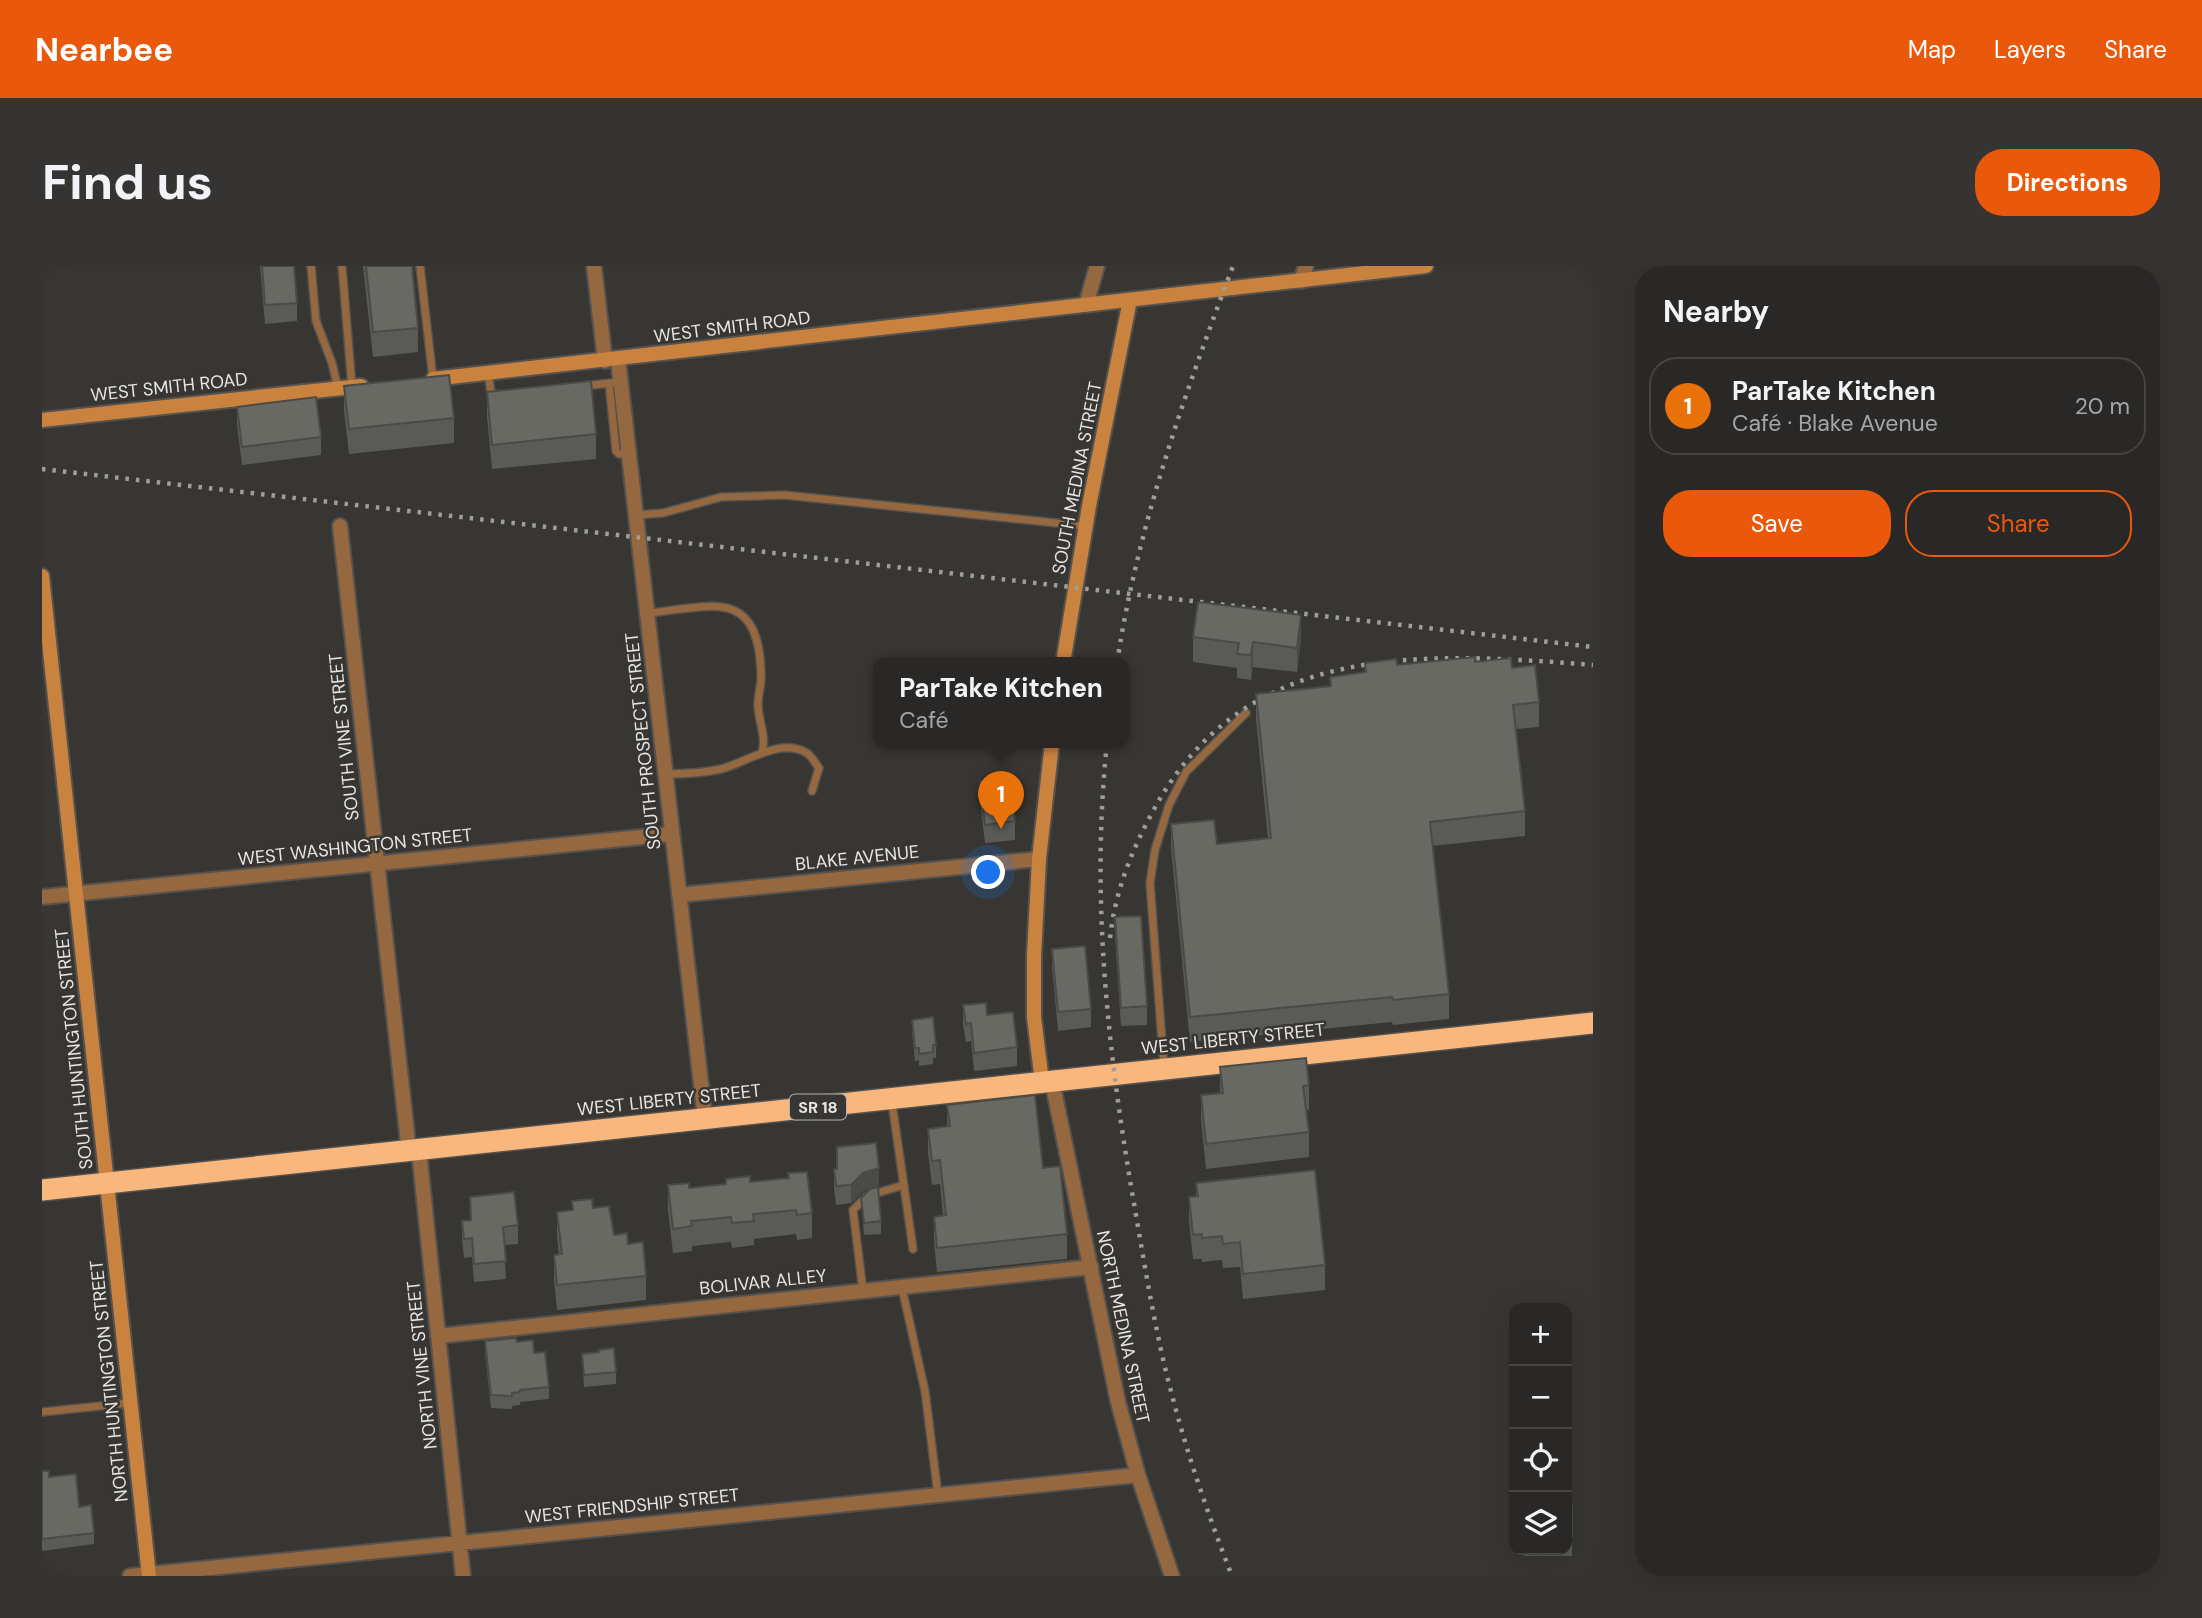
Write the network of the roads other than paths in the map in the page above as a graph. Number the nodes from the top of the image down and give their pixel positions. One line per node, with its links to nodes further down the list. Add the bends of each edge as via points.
1 (311, 266): 17 (lane, via 316,321)
2 (342, 266): 17 (lane)
3 (420, 266): 13 (lane)
4 (594, 266): 11 (street, SOUTH PROSPECT STREET)
5 (1097, 266): 10 (street)
6 (1306, 266): 8 (street)
7 (1425, 266): 8 (street, WEST SMITH ROAD)
8 (1301, 281): 9 (street, WEST SMITH ROAD)
9 (1130, 300): 10 (street, WEST SMITH ROAD); 22 (street, SOUTH MEDINA STREET)
10 (1087, 306): 11 (street, WEST SMITH ROAD)
11 (611, 360): 12 (street, WEST SMITH ROAD); 14 (street, SOUTH PROSPECT STREET)
12 (488, 373): 13 (street, WEST SMITH ROAD); 18 (lane, via 491,392 495,396)
13 (426, 379)
14 (615, 382): 16 (lane); 20 (street, SOUTH PROSPECT STREET)
15 (379, 384): 17 (street, WEST SMITH ROAD)
16 (572, 387)
17 (345, 388): 19 (street, WEST SMITH ROAD)
18 (508, 394)
19 (42, 420)
20 (637, 515): 22 (lane, via 721,497 784,495); 25 (street, SOUTH PROSPECT STREET)
21 (340, 526): 35 (street, SOUTH VINE STREET)
22 (1086, 526): 27 (street, SOUTH MEDINA STREET)
23 (42, 576): 24 (street, SOUTH HUNTINGTON STREET)
24 (43, 596): 26 (street, SOUTH HUNTINGTON STREET)
25 (648, 613): 30 (lane, via 724,606 749,621 758,642 762,674 758,706 765,744); 31 (street, SOUTH PROSPECT STREET)
26 (45, 635): 36 (street, SOUTH HUNTINGTON STREET)
27 (1064, 657)
28 (1246, 713): 40 (lane, via 1186,772 1169,805 1155,850 1150,883)
29 (1051, 748): 34 (street)
30 (762, 753): 31 (lane, via 723,768); 32 (lane, via 792,748 807,752 819,768)
31 (666, 774): 33 (street, SOUTH PROSPECT STREET)
32 (812, 791)
33 (672, 834): 35 (street, WEST WASHINGTON STREET); 37 (street, SOUTH PROSPECT STREET)
34 (1039, 859): 37 (street, BLAKE AVENUE); 41 (street, via 1034,1017)
35 (377, 864): 36 (street, WEST WASHINGTON STREET); 44 (street, SOUTH VINE STREET)
36 (75, 894): 38 (street, WEST WASHINGTON STREET); 45 (street, SOUTH HUNTINGTON STREET)
37 (679, 895): 43 (street, SOUTH PROSPECT STREET)
38 (42, 897)
39 (1593, 1023): 40 (highway, WEST LIBERTY STREET / SR 18)
40 (1164, 1070): 41 (highway, WEST LIBERTY STREET / SR 18)
41 (1047, 1082): 42 (highway, WEST LIBERTY STREET / SR 18); 49 (street, NORTH MEDINA STREET)
42 (892, 1098): 43 (highway, WEST LIBERTY STREET / SR 18); 46 (lane)
43 (705, 1119): 44 (highway, WEST LIBERTY STREET / SR 18)
44 (414, 1151): 45 (highway, WEST LIBERTY STREET / SR 18); 52 (street, NORTH VINE STREET)
45 (108, 1183): 47 (highway, WEST LIBERTY STREET / SR 18); 53 (street, NORTH HUNTINGTON STREET)
46 (904, 1185): 48 (lane); 51 (lane, via 867,1196 853,1210)
47 (42, 1190)
48 (913, 1249)
49 (1091, 1267): 50 (street, BOLIVAR ALLEY); 55 (street, NORTH MEDINA STREET, via 1106,1353)
50 (902, 1287): 51 (street, BOLIVAR ALLEY); 56 (lane, via 925,1391)
51 (863, 1291): 52 (street, BOLIVAR ALLEY)
52 (438, 1336): 57 (street, NORTH VINE STREET)
53 (129, 1404): 54 (lane); 58 (street, NORTH HUNTINGTON STREET)
54 (42, 1412)
55 (1138, 1475): 56 (street, WEST FRIENDSHIP STREET); 61 (street, NORTH MEDINA STREET)
56 (938, 1495): 57 (street, WEST FRIENDSHIP STREET)
57 (460, 1543): 58 (street, WEST FRIENDSHIP STREET); 60 (street, NORTH VINE STREET)
58 (149, 1575): 59 (street, WEST FRIENDSHIP STREET)
59 (130, 1576)
60 (463, 1576)
61 (1172, 1576)

